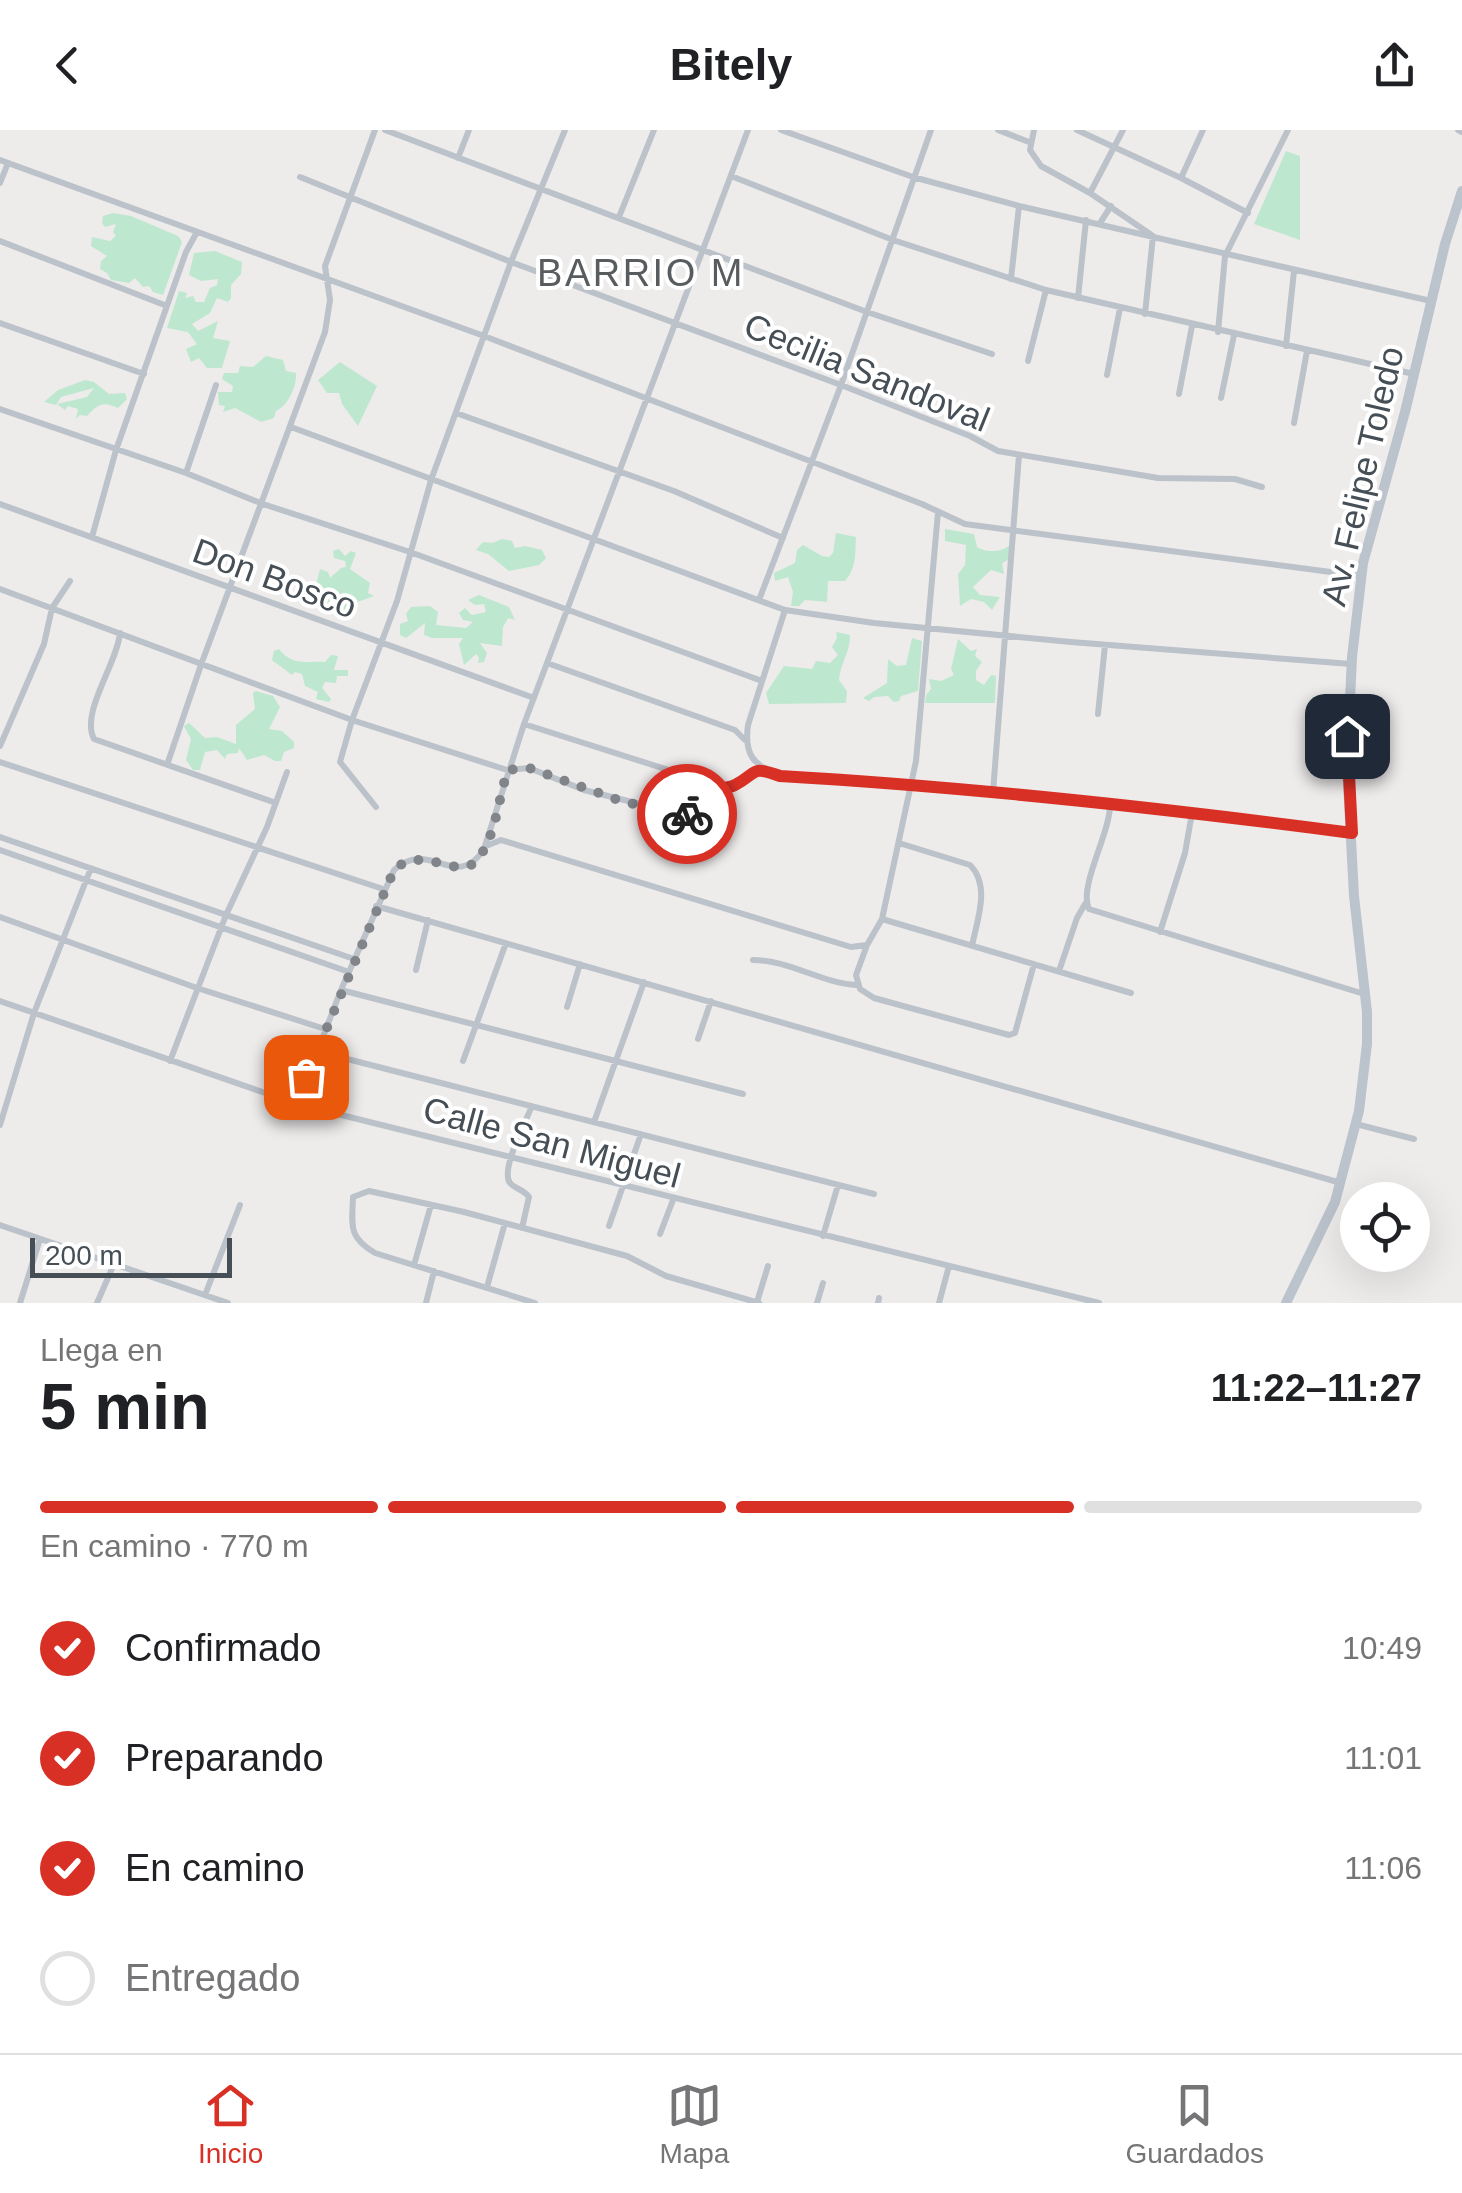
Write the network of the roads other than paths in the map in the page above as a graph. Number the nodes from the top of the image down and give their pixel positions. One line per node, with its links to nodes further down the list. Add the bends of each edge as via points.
1 (375, 130): 27 (street)
2 (385, 130): 17 (street)
3 (469, 130): 17 (street)
4 (565, 130): 24 (street)
5 (654, 130): 31 (street)
6 (748, 130): 19 (street)
7 (781, 130): 21 (street)
8 (931, 130): 21 (street)
9 (998, 130): 15 (street)
10 (1034, 130): 15 (street)
11 (1078, 130): 16 (street)
12 (1123, 130): 16 (street)
13 (1203, 130): 22 (street)
14 (1288, 130): 30 (street)
15 (1029, 142): 26 (street, via 1042,166)
16 (1114, 149): 22 (street); 26 (street)
17 (458, 158): 24 (street)
18 (4, 162): 23 (street); 34 (street)
19 (731, 176): 36 (street); 38 (street)
20 (300, 177): 27 (street, Cecilia Sandoval)
21 (913, 177): 28 (street); 36 (street)
22 (1181, 178): 30 (street)
23 (0, 184)
24 (539, 190): 31 (street); 40 (street)
25 (1462, 190): 46 (main road, Av. Felipe Toledo)
26 (1090, 193): 29 (street)
27 (352, 196): 40 (street, Cecilia Sandoval); 43 (street, via 325,266)
28 (1019, 206): 32 (street); 42 (street)
29 (1110, 206): 33 (street); 35 (street)
30 (1248, 213): 39 (street)
31 (618, 217): 38 (street)
32 (1086, 220): 33 (street); 45 (street)
33 (1100, 223): 35 (street)
34 (197, 232): 43 (street); 47 (street)
35 (1153, 236): 39 (street); 50 (street)
36 (893, 240): 42 (street); 49 (street)
37 (0, 241): 47 (street)
38 (704, 250): 49 (street); 52 (street)
39 (1225, 256): 41 (street); 54 (street)
40 (510, 262): 52 (street, Cecilia Sandoval); 56 (street)
41 (1294, 271): 46 (street); 57 (street)
42 (1010, 279): 44 (street)
43 (327, 280): 56 (street); 72 (street, via 325,332)
44 (1046, 290): 45 (street); 60 (street)
45 (1078, 298): 48 (street)
46 (1431, 301): 62 (main road, Av. Felipe Toledo)
47 (168, 306): 61 (street)
48 (1120, 308): 50 (street); 63 (street)
49 (867, 312): 59 (street); 65 (street)
50 (1144, 314): 53 (street)
51 (0, 322): 61 (street)
52 (676, 324): 65 (street, Cecilia Sandoval); 67 (street)
53 (1192, 326): 54 (street); 66 (street)
54 (1218, 332): 55 (street)
55 (1234, 335): 57 (street); 68 (street)
56 (484, 336): 67 (street); 70 (street)
57 (1286, 346): 58 (street)
58 (1308, 351): 62 (street); 71 (street)
59 (992, 354)
60 (1028, 362)
61 (144, 374): 73 (street)
62 (1415, 374): 88 (main road, Av. Felipe Toledo)
63 (1107, 376)
64 (216, 385): 77 (street)
65 (841, 385): 74 (street, Cecilia Sandoval); 75 (street)
66 (1178, 394)
67 (648, 398): 75 (street); 76 (street)
68 (1221, 398)
69 (0, 410): 73 (street)
70 (456, 413): 76 (street); 78 (street)
71 (1294, 423)
72 (291, 427): 78 (street); 81 (street)
73 (116, 450): 77 (street); 84 (street)
74 (1019, 455): 79 (street, Cecilia Sandoval, via 1158,478); 83 (street)
75 (813, 461): 82 (street); 85 (street)
76 (619, 470): 85 (street); 86 (street)
77 (186, 473): 81 (street)
78 (431, 480): 86 (street); 87 (street)
79 (1262, 486)
80 (0, 504): 84 (street, Don Bosco)
81 (263, 504): 87 (street); 90 (street)
82 (938, 512): 83 (street, via 964,524); 96 (street)
83 (1013, 530): 88 (street); 98 (street)
84 (92, 537): 90 (street, Don Bosco)
85 (783, 538): 92 (street)
86 (594, 539): 92 (street); 94 (street)
87 (410, 552): 94 (street); 99 (street)
88 (1361, 576): 103 (main road, Av. Felipe Toledo)
89 (70, 581): 93 (street)
90 (230, 589): 99 (street, Don Bosco); 101 (street)
91 (0, 590): 93 (street)
92 (759, 600): 95 (street)
93 (52, 608): 97 (street); 110 (street, via 44,644)
94 (568, 609): 102 (street); 104 (street)
95 (785, 610): 96 (street); 104 (street)
96 (928, 627): 98 (street); 116 (street)
97 (120, 632): 101 (street); 112 (street, via 89,729 94,738)
98 (1004, 634): 100 (street); 118 (street)
99 (382, 643): 105 (street, Don Bosco); 107 (street)
100 (1105, 645): 103 (street); 106 (street)
101 (202, 662): 107 (street); 112 (street)
102 (548, 663): 105 (street); 109 (street, via 735,730)
103 (1352, 664): 124 (main road, Av. Felipe Toledo)
104 (762, 681): 109 (street)
105 (534, 698): 108 (street)
106 (1098, 714)
107 (352, 720): 114 (street); 121 (street, via 340,762)
108 (524, 724): 114 (street); 117 (street)
109 (746, 741): 113 (street)
110 (0, 746)
111 (0, 762): 129 (street)
112 (168, 762): 119 (street)
113 (762, 769): 116 (street, via 780,776); 117 (street)
114 (508, 770): 117 (street, via 529,768 584,790 680,814 694,814); 123 (street)
115 (287, 772): 119 (street)
116 (912, 784): 118 (street); 127 (street)
117 (722, 787)
118 (993, 792): 120 (street)
119 (276, 803): 129 (street)
120 (1110, 805): 122 (street); 134 (street)
121 (376, 807)
122 (1192, 813): 124 (street); 141 (street)
123 (493, 824): 126 (street); 128 (street)
124 (1352, 833): 160 (main road, Av. Felipe Toledo)
125 (0, 838): 131 (street)
126 (502, 840): 128 (street); 146 (street)
127 (898, 843): 138 (street); 145 (street, via 976,870 982,896)
128 (485, 846): 133 (street, via 464,868 422,858 402,863)
129 (257, 848): 133 (street); 136 (street)
130 (0, 850): 132 (street)
131 (91, 868): 132 (street); 136 (street)
132 (87, 880): 140 (street); 142 (street)
133 (383, 889): 135 (street)
134 (1085, 904): 141 (street); 153 (street)
135 (376, 906): 139 (street); 148 (street)
136 (226, 915): 140 (street); 148 (street)
137 (0, 918): 142 (street)
138 (882, 919): 144 (street); 145 (street)
139 (428, 920): 143 (street); 152 (street)
140 (222, 927): 154 (street); 157 (street)
141 (1160, 932): 160 (street)
142 (62, 942): 157 (street); 164 (street)
143 (506, 942): 150 (street); 165 (street)
144 (867, 945): 146 (street); 147 (street)
145 (972, 946): 151 (street)
146 (851, 947): 147 (street)
147 (862, 958): 156 (street)
148 (354, 959): 154 (street)
149 (753, 960): 156 (street)
150 (580, 964): 155 (street); 163 (street)
151 (1034, 964): 153 (street); 156 (street, via 1012,1035 874,998)
152 (416, 970)
153 (1059, 971): 159 (street)
154 (349, 972): 158 (street)
155 (644, 982): 162 (street); 169 (street)
156 (858, 986)
157 (197, 988): 166 (street); 170 (street)
158 (341, 990): 165 (street); 166 (street)
159 (1132, 993)
160 (1365, 994): 176 (main road, Av. Felipe Toledo, via 1367,1044)
161 (0, 1001): 164 (street, Calle San Miguel)
162 (712, 1002): 167 (street); 181 (street)
163 (567, 1007)
164 (34, 1013): 170 (street, Calle San Miguel); 177 (street)
165 (477, 1023): 169 (street); 171 (street)
166 (325, 1029): 168 (street)
167 (698, 1039)
168 (316, 1050): 173 (street); 174 (street)
169 (616, 1060): 172 (street); 175 (street)
170 (170, 1061): 173 (street, Calle San Miguel)
171 (463, 1061)
172 (743, 1094)
173 (297, 1104): 180 (street, Calle San Miguel)
174 (532, 1106): 175 (street); 180 (street)
175 (594, 1122): 178 (street)
176 (1356, 1124): 179 (street); 182 (main road, Av. Felipe Toledo)
177 (0, 1125)
178 (642, 1134): 183 (street); 184 (street)
179 (1414, 1140)
180 (512, 1155): 184 (street, Calle San Miguel); 193 (street, via 508,1178 529,1197)
181 (1340, 1182)
182 (1342, 1182)
183 (838, 1185): 186 (street); 195 (street)
184 (623, 1186): 187 (street, Calle San Miguel); 192 (street)
185 (1340, 1187): 216 (main road, Av. Felipe Toledo)
186 (874, 1194)
187 (673, 1200): 194 (street); 195 (street, Calle San Miguel)
188 (240, 1205): 205 (street)
189 (431, 1205): 190 (street); 198 (street); 198 (street, via 369,1191 353,1197 358,1243)
190 (505, 1223): 193 (street); 203 (street)
191 (0, 1225): 196 (street)
192 (609, 1226)
193 (522, 1228): 204 (street, via 627,1256)
194 (660, 1234)
195 (824, 1236): 200 (street, Calle San Miguel)
196 (40, 1239): 197 (street); 206 (street)
197 (114, 1264): 205 (street); 207 (street)
198 (414, 1264): 201 (street)
199 (768, 1266): 212 (street)
200 (949, 1266): 214 (street); 215 (street, Calle San Miguel)
201 (434, 1271): 203 (street); 209 (street)
202 (823, 1283): 213 (street)
203 (487, 1288): 210 (street)
204 (727, 1294): 211 (street); 212 (street)
205 (205, 1295): 208 (street)
206 (20, 1303)
207 (97, 1303)
208 (228, 1303)
209 (426, 1303)
210 (536, 1303)
211 (724, 1303)
212 (758, 1303)
213 (817, 1303)
214 (939, 1303)
215 (1099, 1303)
216 (1286, 1303)

